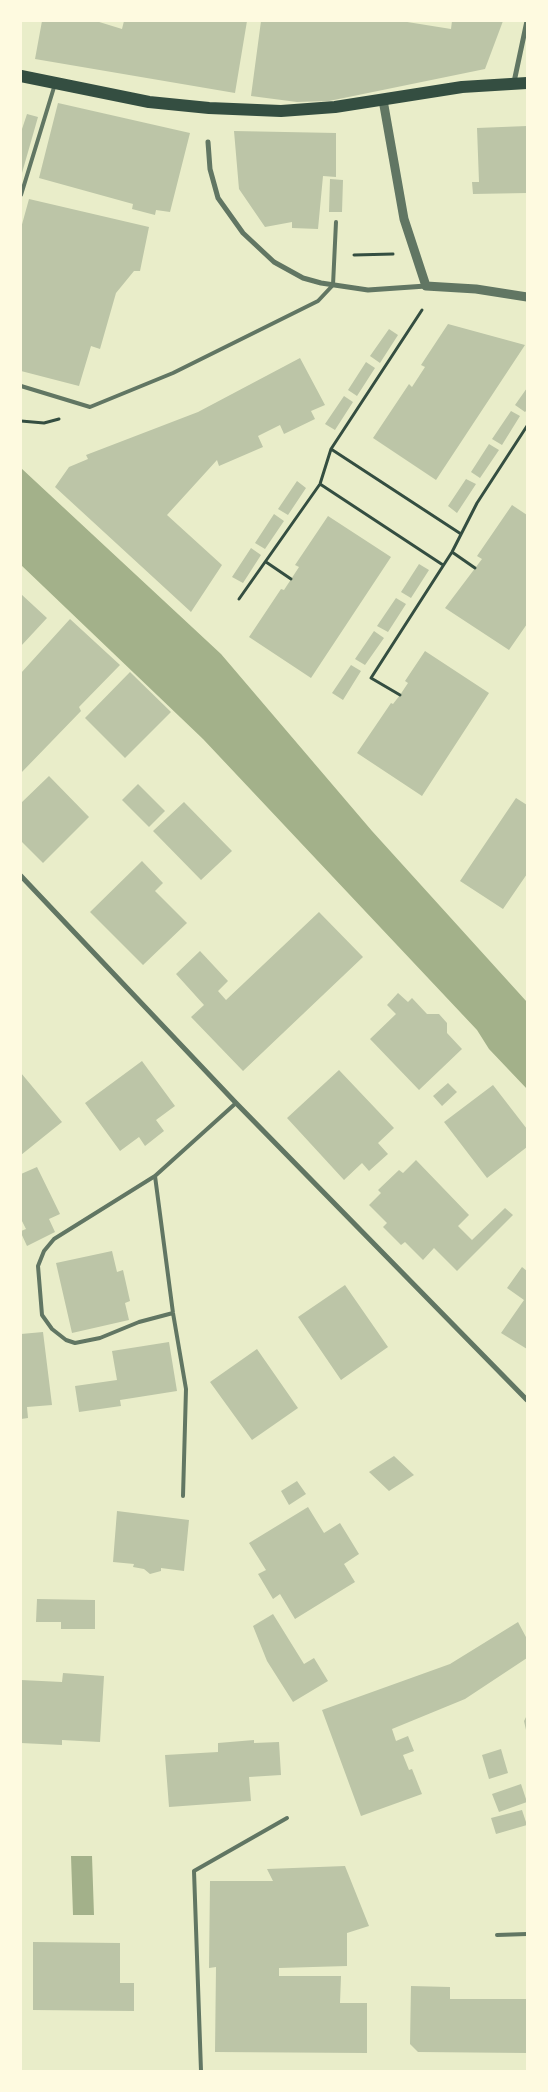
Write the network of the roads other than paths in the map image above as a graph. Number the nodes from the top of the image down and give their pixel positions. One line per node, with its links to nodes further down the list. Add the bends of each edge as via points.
1 (527, 21): 4 (street)
2 (21, 76): 3 (main road)
3 (55, 83): 5 (main road, via 149,102 245,111 309,110); 7 (lane)
4 (520, 83): 5 (main road, via 462,87)
5 (383, 100): 10 (street, via 404,219)
6 (208, 142): 9 (street, via 213,185 225,211 242,233 287,271)
7 (21, 194)
8 (336, 222): 9 (lane)
9 (333, 285): 10 (street, via 368,290); 12 (lane, via 318,301 173,373 90,407)
10 (426, 286): 11 (street)
11 (527, 297)
12 (21, 386)
13 (21, 876): 14 (street)
14 (236, 1103): 15 (lane); 17 (street)
15 (154, 1176): 16 (lane); 16 (lane, via 54,1239 44,1251 38,1266 42,1316 52,1329 75,1343 100,1338 139,1322)
16 (173, 1313): 18 (lane, via 186,1390)
17 (527, 1400)
18 (183, 1496)
19 (287, 1818): 22 (lane, via 194,1871)
20 (527, 1934): 21 (lane)
21 (497, 1935)
22 (201, 2071)

